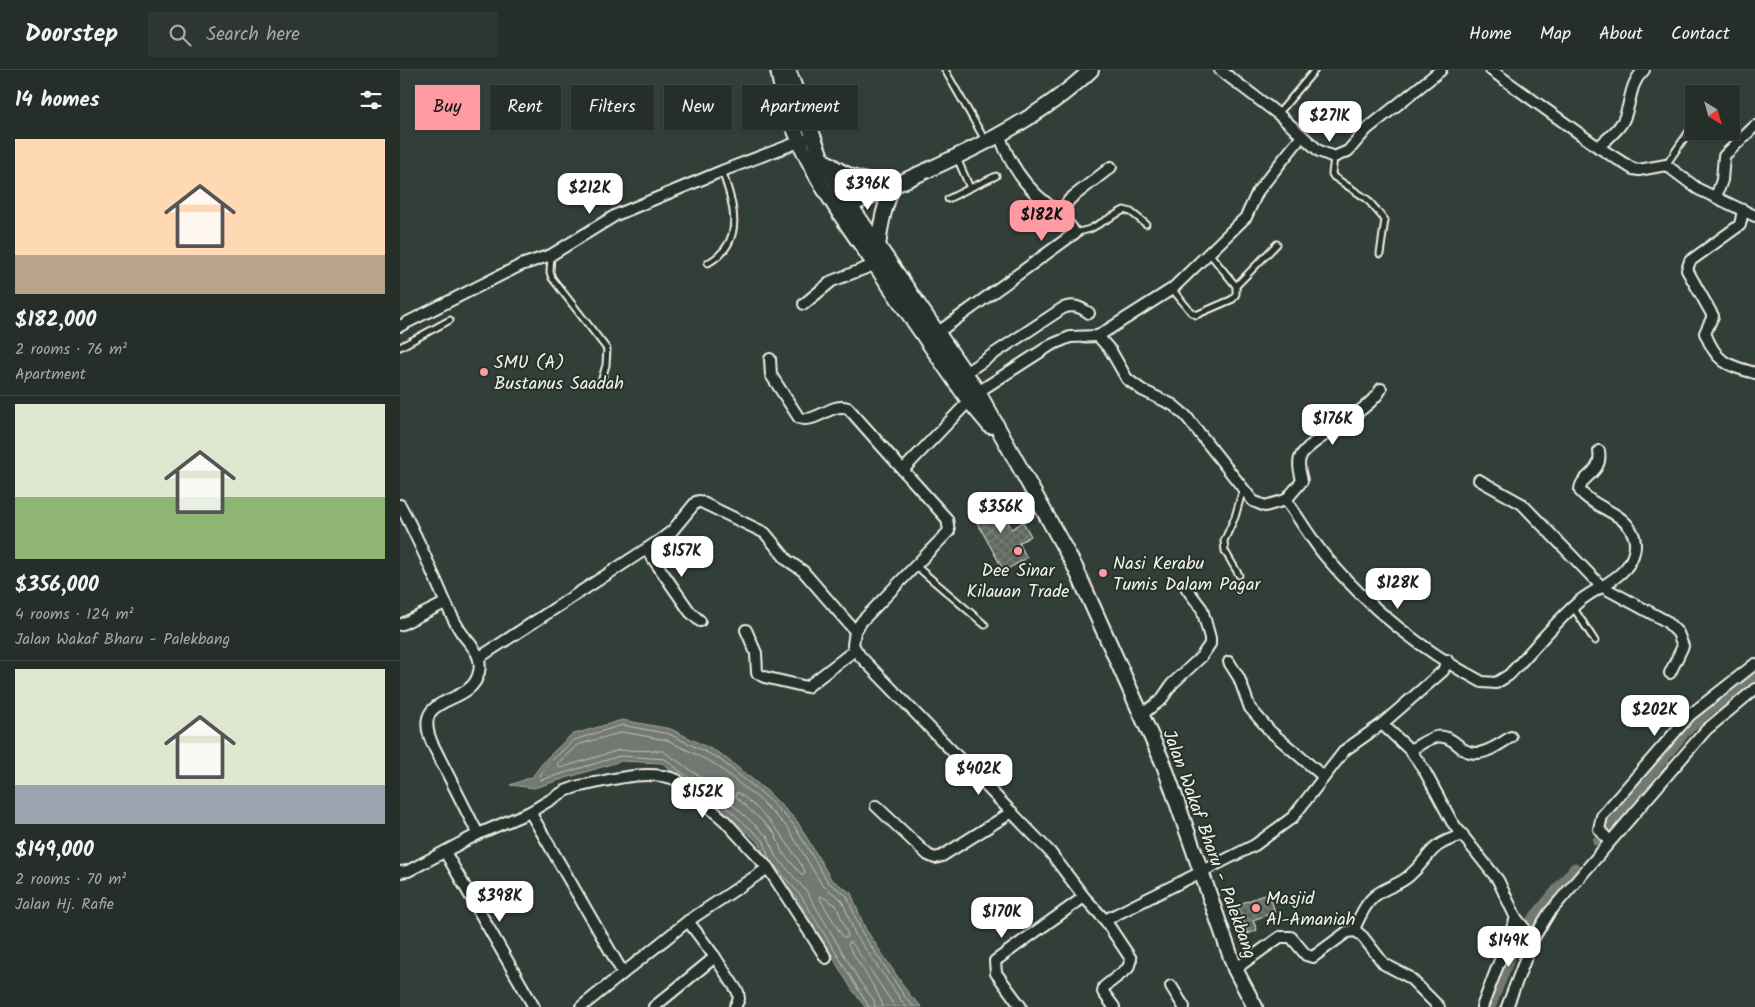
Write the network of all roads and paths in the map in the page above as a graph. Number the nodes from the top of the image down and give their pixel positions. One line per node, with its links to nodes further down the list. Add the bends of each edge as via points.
1 (778, 70): 17 (main road, Jalan Wakaf Bharu - Palekbang)
2 (788, 70): 14 (main road, Jalan Wakaf Bharu - Palekbang)
3 (945, 70): 16 (lane)
4 (1091, 70): 12 (main road, via 1049,105)
5 (1220, 70): 10 (street)
6 (1315, 70): 10 (lane)
7 (1441, 70): 21 (street, via 1367,129 1348,151)
8 (1492, 70): 18 (street)
9 (1644, 70): 18 (street, via 1632,85 1622,123)
10 (1278, 114): 13 (street)
11 (1755, 126): 28 (street, via 1724,156 1722,180)
12 (999, 134): 16 (main road); 33 (street, via 1010,161 1035,192)
13 (1302, 136): 21 (street, via 1319,151); 39 (street, via 1258,191 1247,216)
14 (812, 137): 17 (street); 20 (main road, Jalan Wakaf Bharu - Palekbang)
15 (1685, 137): 22 (lane)
16 (986, 141): 19 (main road)
17 (799, 142): 24 (street); 32 (main road, Jalan Wakaf Bharu - Palekbang)
18 (1598, 147): 22 (street, via 1635,170)
19 (956, 155): 26 (main road); 27 (lane)
20 (821, 157): 26 (main road, via 842,174 867,183); 30 (main road, Jalan Wakaf Bharu - Palekbang)
21 (1334, 157): 40 (lane, via 1334,177 1367,199 1385,220)
22 (1666, 165): 28 (street)
23 (1111, 167): 33 (street, via 1070,199)
24 (722, 171): 41 (street, via 616,215); 42 (lane, via 735,214 733,231 720,257)
25 (996, 176): 27 (lane)
26 (894, 184): 30 (main road); 38 (main road, via 885,204)
27 (970, 188): 29 (lane)
28 (1716, 197): 31 (street)
29 (948, 199)
30 (850, 205): 32 (main road); 38 (main road, Jalan Wakaf Bharu - Palekbang)
31 (1743, 210): 34 (street); 55 (street, via 1738,227 1690,261 1687,270 1712,314 1713,320 1705,333 1718,358)
32 (837, 211): 43 (main road, Jalan Wakaf Bharu - Palekbang)
33 (1059, 214): 36 (street)
34 (1755, 216)
35 (1146, 224): 36 (lane, via 1124,210)
36 (1076, 233): 50 (street)
37 (1277, 244): 44 (lane)
38 (878, 247): 50 (main road, Jalan Wakaf Bharu - Palekbang)
39 (1209, 253): 44 (lane); 45 (street)
40 (1380, 254)
41 (551, 255): 49 (street, via 521,265); 56 (lane, via 552,278 606,349)
42 (708, 263)
43 (874, 265): 46 (street, via 832,282); 58 (main road, Jalan Wakaf Bharu - Palekbang)
44 (1236, 286): 45 (lane, via 1233,299 1196,315)
45 (1172, 289): 51 (street)
46 (804, 304)
47 (1089, 313): 54 (street, via 1070,305 1063,308)
48 (450, 320): 52 (lane)
49 (400, 326)
50 (937, 333): 54 (main road, Jalan Wakaf Bharu - Palekbang)
51 (1098, 336): 58 (street, via 1070,337 1051,345); 62 (street, via 1127,379 1186,416)
52 (400, 347)
53 (770, 359): 60 (street, via 771,375 799,418 808,419 840,406 848,408)
54 (966, 373): 58 (main road, Jalan Wakaf Bharu - Palekbang)
55 (1755, 373)
56 (601, 382)
57 (1381, 389): 63 (street, via 1352,417 1302,454 1299,464 1302,481)
58 (973, 397): 60 (street); 85 (main road, Jalan Wakaf Bharu - Palekbang, via 1012,452 1074,567)
59 (1599, 451): 68 (street, via 1598,466 1581,484 1580,491 1591,502 1624,522 1635,538 1633,556 1626,568)
60 (903, 470): 66 (street, via 947,519 950,527)
61 (1479, 480): 68 (street, via 1522,504)
62 (1243, 488): 63 (street, via 1260,506); 67 (lane, via 1224,541 1225,551)
63 (1286, 500): 80 (street, via 1324,555 1358,591 1404,633)
64 (401, 510): 70 (street)
65 (647, 550): 72 (street, via 690,612); 76 (street, via 672,531 696,502 702,502 765,533); 79 (street)
66 (916, 566): 74 (lane); 76 (street)
67 (1239, 575)
68 (1601, 586): 71 (street); 83 (street, via 1666,621 1678,633 1683,646)
69 (1187, 590): 85 (street, via 1202,609 1210,644 1161,700)
70 (445, 603): 73 (street); 79 (street)
71 (1573, 606): 77 (lane); 80 (street, via 1503,680 1489,684 1482,682)
72 (700, 621)
73 (400, 625)
74 (985, 625)
75 (746, 630): 78 (street, via 756,652 757,672 764,677 802,687 812,685)
76 (855, 630): 78 (street, via 852,639)
77 (1595, 641)
78 (855, 650): 92 (street)
79 (480, 657): 93 (street, via 474,684 432,709 426,721 426,730)
80 (1447, 660): 86 (street, via 1443,671)
81 (1229, 662): 89 (street, via 1250,708 1268,730)
82 (1755, 664): 95 (street, via 1690,715 1602,816 1599,825)
83 (1670, 673)
84 (1755, 689): 95 (street, via 1706,730)
85 (1142, 715): 98 (main road, Jalan Wakaf Bharu - Palekbang, via 1164,765)
86 (1382, 724): 88 (street); 89 (street, via 1345,750)
87 (1511, 737): 88 (street, via 1482,752 1469,752 1449,737 1441,736)
88 (1410, 750): 94 (street)
89 (1324, 777): 98 (street, via 1293,817 1278,829 1255,845)
90 (876, 806): 92 (street, via 935,858)
91 (530, 812): 93 (street); 97 (street, via 576,787 652,774 666,775 677,780 725,821); 109 (street)
92 (1012, 812): 100 (street, via 1050,852)
93 (478, 834): 96 (street)
94 (1463, 835): 101 (street, via 1498,880); 104 (street, via 1442,841 1400,884 1377,894)
95 (1609, 841): 105 (street)
96 (445, 852): 99 (street); 111 (street)
97 (768, 868): 103 (street); 107 (street)
98 (1201, 870): 102 (street); 108 (main road, Jalan Wakaf Bharu - Palekbang)
99 (400, 872)
100 (1084, 897): 102 (street); 115 (street, via 995,961 996,973)
101 (1516, 918): 105 (street); 120 (street)
102 (1105, 920): 116 (street, via 1132,959 1128,968 1104,986 1103,992)
103 (688, 921): 106 (street); 109 (street)
104 (1353, 930): 108 (street, via 1313,957 1306,955 1292,937 1280,937); 119 (street, via 1363,937 1384,964 1409,977)
105 (1531, 936): 121 (street)
106 (716, 957): 113 (street); 114 (street, via 738,992)
107 (826, 958)
108 (1235, 969): 118 (main road, Jalan Wakaf Bharu - Palekbang)
109 (623, 973): 112 (street)
110 (1171, 986): 117 (street)
111 (534, 1007)
112 (581, 1007)
113 (654, 1007)
114 (735, 1007)
115 (1021, 1007)
116 (1114, 1007)
117 (1184, 1007)
118 (1255, 1007)
119 (1439, 1007)
120 (1482, 1007)
121 (1507, 1007)

